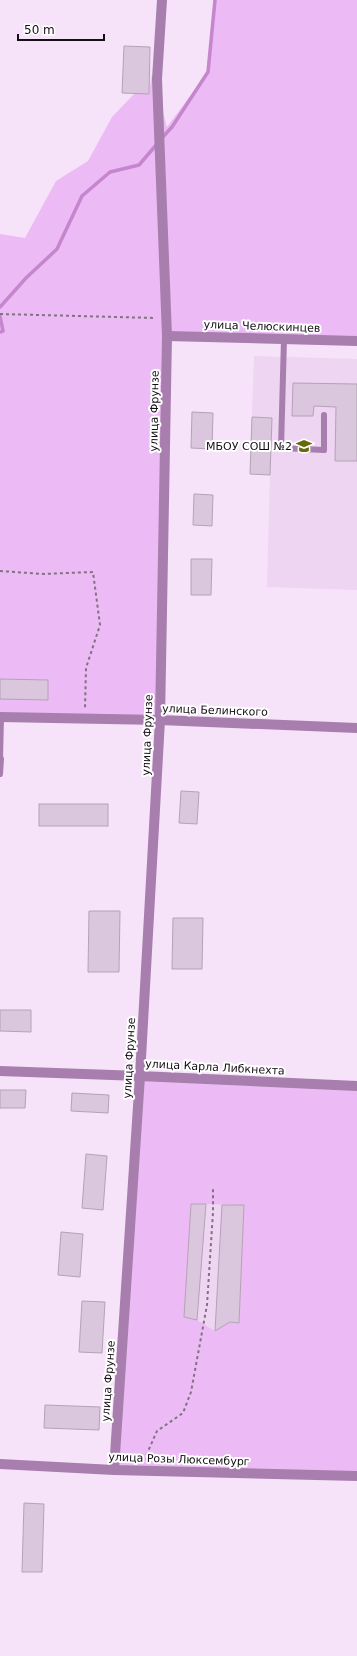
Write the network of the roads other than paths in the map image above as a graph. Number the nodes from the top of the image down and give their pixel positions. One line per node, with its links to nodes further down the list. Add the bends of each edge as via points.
1 (162, 0): 2 (street, улица Фрунзе, via 157,79)
2 (167, 336): 3 (street, улица Челюскинцев); 7 (street, улица Фрунзе)
3 (284, 339): 4 (street, улица Челюскинцев); 5 (lane, via 281,448 324,450)
4 (357, 341)
5 (324, 415)
6 (1, 717): 7 (street, улица Белинского); 9 (lane)
7 (160, 720): 8 (street, улица Белинского); 12 (street, улица Фрунзе)
8 (357, 728)
9 (0, 759): 10 (lane)
10 (0, 774)
11 (0, 1071): 12 (street, улица Карла Либкнехта)
12 (140, 1076): 13 (street, улица Карла Либкнехта); 15 (street, улица Фрунзе)
13 (357, 1086)
14 (0, 1464): 15 (street, улица Розы Люксембург)
15 (114, 1470): 16 (street, улица Розы Люксембург)
16 (357, 1476)

